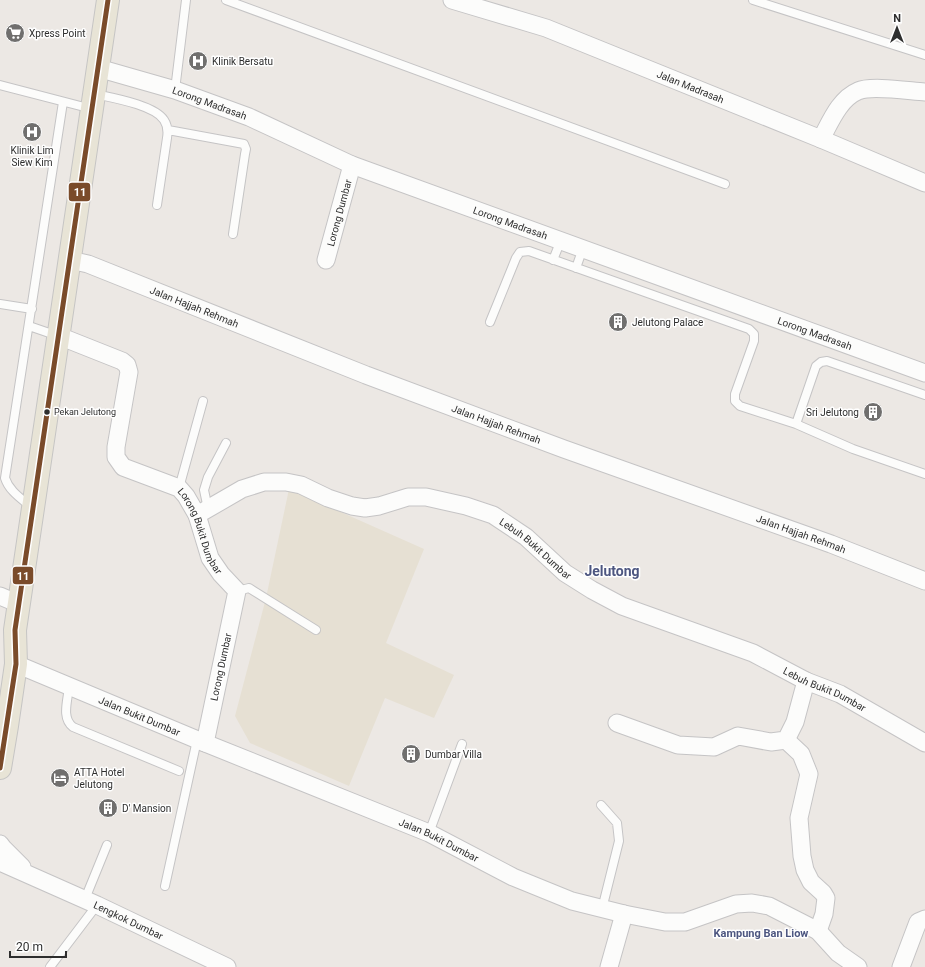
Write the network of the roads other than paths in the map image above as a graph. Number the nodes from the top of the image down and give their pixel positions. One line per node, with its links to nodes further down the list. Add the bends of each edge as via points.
1 (108, 0): 7 (main road)
2 (186, 0): 9 (lane)
3 (226, 0): 17 (lane)
4 (452, 0): 14 (street, Jalan Madrasah, via 546,28)
5 (753, 0): 6 (lane)
6 (925, 55)
7 (98, 68): 9 (street, Lorong Madrasah); 12 (main road)
8 (0, 84): 11 (lane)
9 (175, 90): 15 (street, Lorong Madrasah, via 249,116)
10 (925, 92): 14 (street, via 868,88 857,91 848,97 836,112)
11 (64, 102): 12 (lane); 27 (lane)
12 (93, 102): 13 (lane, via 150,109 164,120); 22 (main road)
13 (168, 130): 18 (lane); 19 (lane, via 244,144 246,149)
14 (821, 139): 16 (street, Jalan Madrasah)
15 (352, 165): 20 (street, Lorong Madrasah); 23 (street, Lorong Dumbar)
16 (925, 183)
17 (725, 184)
18 (157, 205)
19 (233, 234)
20 (561, 240): 21 (street, Lorong Madrasah); 24 (lane)
21 (583, 248): 25 (lane); 31 (street, Lorong Madrasah)
22 (70, 260): 30 (main road); 40 (street, Jalan Hajjah Rehmah, via 88,264 373,378 831,544)
23 (326, 260)
24 (553, 260): 25 (lane); 28 (lane, via 530,251 520,252)
25 (576, 268): 34 (lane, via 749,329 754,334 754,341 735,394 735,401 740,406)
26 (0, 304): 27 (lane)
27 (32, 309): 29 (lane)
28 (490, 322)
29 (29, 326): 30 (lane); 38 (lane, via 5,478 14,493)
30 (59, 336): 37 (street, Lorong Bukit Dumbar, via 127,365 129,372 116,457 123,467); 38 (main road)
31 (925, 373)
32 (925, 395): 34 (lane, via 826,361 821,362 816,366)
33 (203, 400): 37 (lane)
34 (796, 424): 36 (lane, via 853,449)
35 (226, 443): 39 (lane, via 208,477 204,490)
36 (925, 474)
37 (179, 488): 39 (street, Lorong Bukit Dumbar)
38 (34, 509): 42 (main road)
39 (203, 512): 41 (street, Lorong Bukit Dumbar, via 210,558); 45 (street, Lebuh Bukit Dumbar, via 242,488 264,482 301,485 328,498 365,508 408,497 426,497 466,506 493,515 526,537 565,573 622,606 753,653)
40 (925, 581)
41 (237, 591): 43 (lane, via 249,588); 49 (street, Lorong Dumbar)
42 (10, 600): 44 (main road, via 15,630)
43 (316, 630)
44 (8, 659): 46 (street, Jalan Bukit Dumbar); 52 (main road, via 8,726)
45 (806, 681): 48 (street, via 795,722); 50 (street, Lebuh Bukit Dumbar, via 840,694)
46 (69, 686): 49 (street, Jalan Bukit Dumbar); 53 (lane, via 66,714 69,724 141,760)
47 (617, 723): 48 (street, via 678,745 714,747 738,736 771,742)
48 (786, 740): 65 (street, via 801,754 809,774 799,818 805,870 811,882 826,898)
49 (201, 741): 55 (street, Jalan Bukit Dumbar); 60 (lane)
50 (925, 743)
51 (462, 744): 55 (lane)
52 (0, 768)
53 (179, 771)
54 (601, 805): 62 (lane, via 617,823 619,841)
55 (429, 833): 62 (street, Jalan Bukit Dumbar, via 513,877 572,901)
56 (0, 844): 59 (street, Lengkok Dumbar)
57 (107, 844): 61 (lane)
58 (1, 864): 59 (street, Lengkok Dumbar)
59 (30, 874): 61 (street, Lengkok Dumbar)
60 (165, 886)
61 (91, 902): 67 (lane); 68 (street, Lengkok Dumbar)
62 (602, 909): 63 (street, Jalan Bukit Dumbar)
63 (624, 914): 65 (street, Jalan Bukit Dumbar, via 665,922 685,922 736,904 752,903 769,906); 69 (street)
64 (925, 919): 71 (street, via 918,922)
65 (818, 931): 66 (street, Jalan Bukit Dumbar)
66 (835, 960): 70 (street, Jalan Bukit Dumbar)
67 (50, 967)
68 (227, 967)
69 (609, 967)
70 (858, 967)
71 (901, 967)

